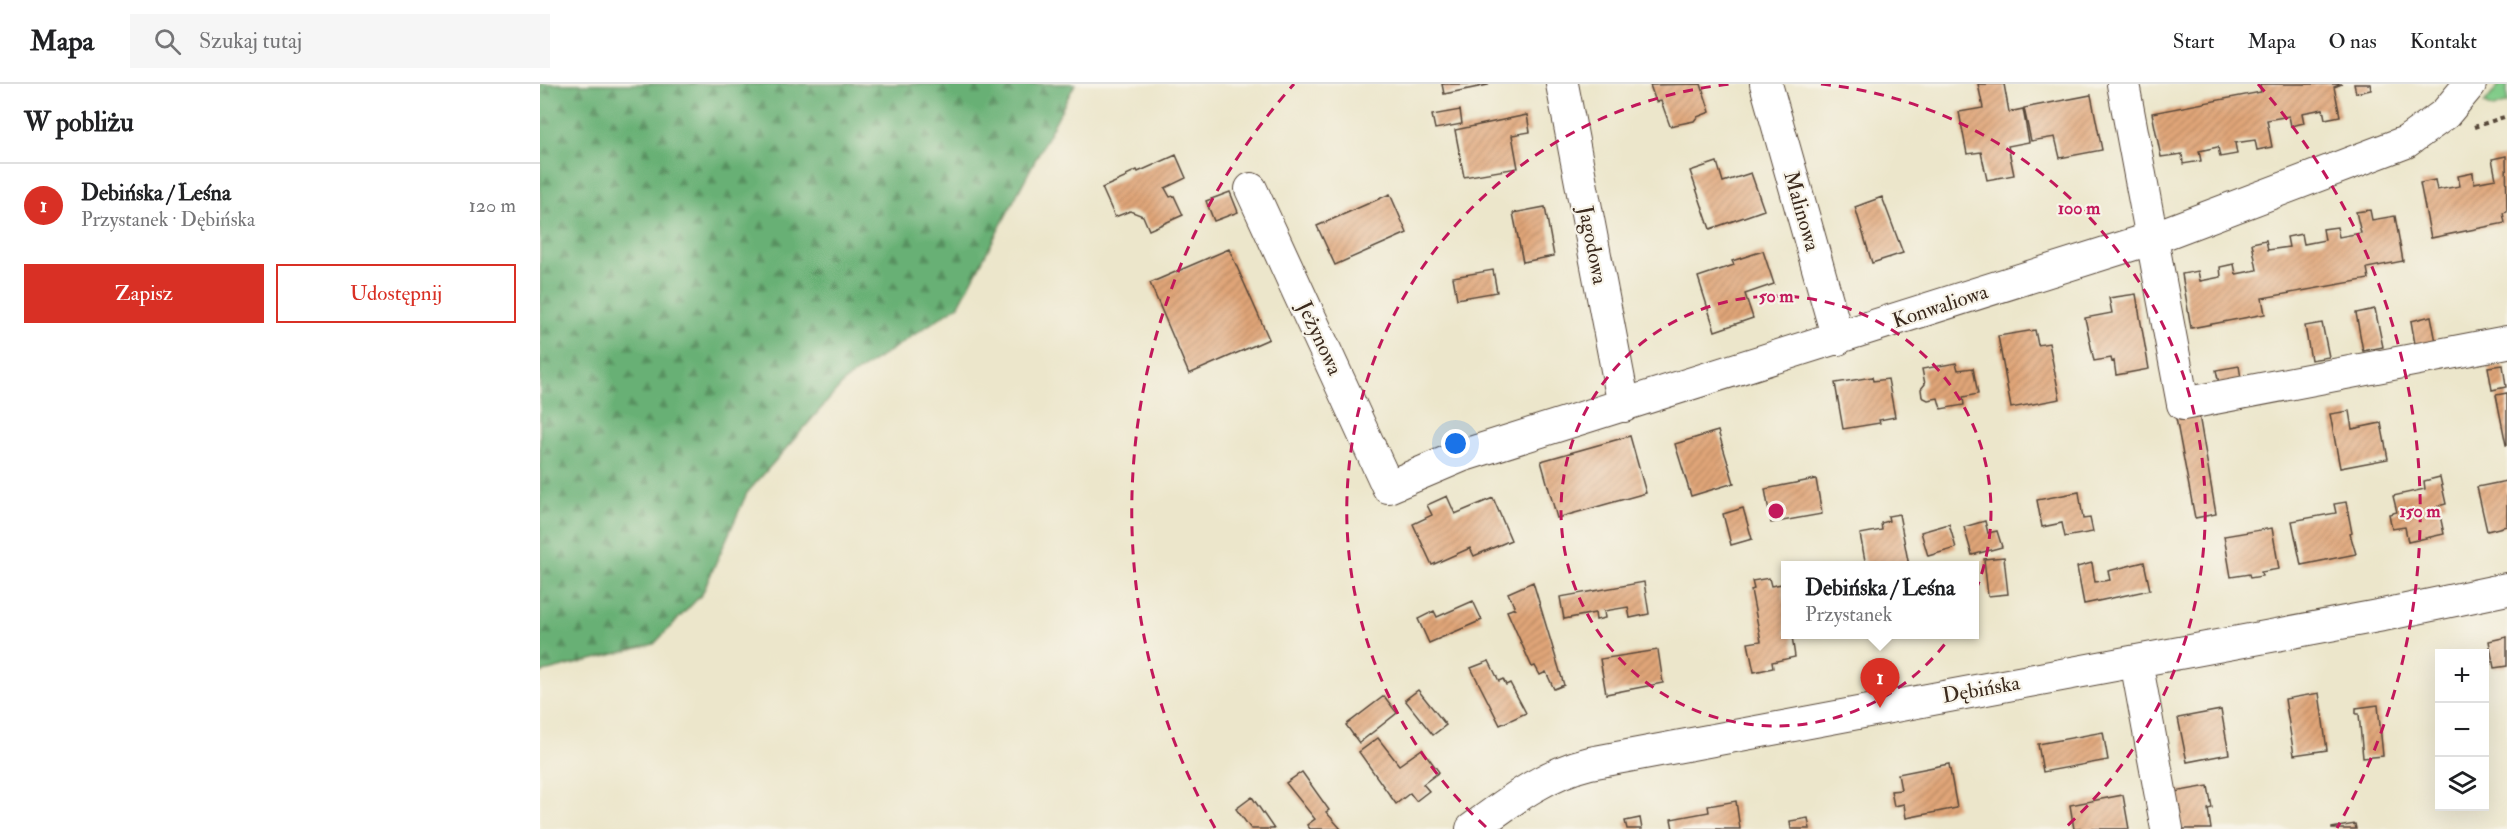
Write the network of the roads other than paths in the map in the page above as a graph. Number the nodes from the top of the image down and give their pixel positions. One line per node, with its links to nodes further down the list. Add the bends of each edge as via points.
1 (1562, 84): 9 (street, Jagodowa)
2 (1766, 84): 7 (street, Malinowa)
3 (2123, 84): 6 (street)
4 (2470, 84): 6 (street, Konwaliowa, via 2445,114 2406,142)
5 (1251, 189): 10 (street, Jeżynowa)
6 (2150, 238): 7 (street, Konwaliowa); 8 (street, via 2183,404)
7 (1838, 339): 9 (street, Konwaliowa)
8 (2507, 342)
9 (1624, 406): 10 (street, Konwaliowa, via 1461,456)
10 (1388, 488)
11 (2507, 589): 12 (street, Dębińska)
12 (2136, 661): 13 (street, Dębińska, via 1570,768 1526,790); 14 (street)
13 (1472, 829)
14 (2168, 829)

